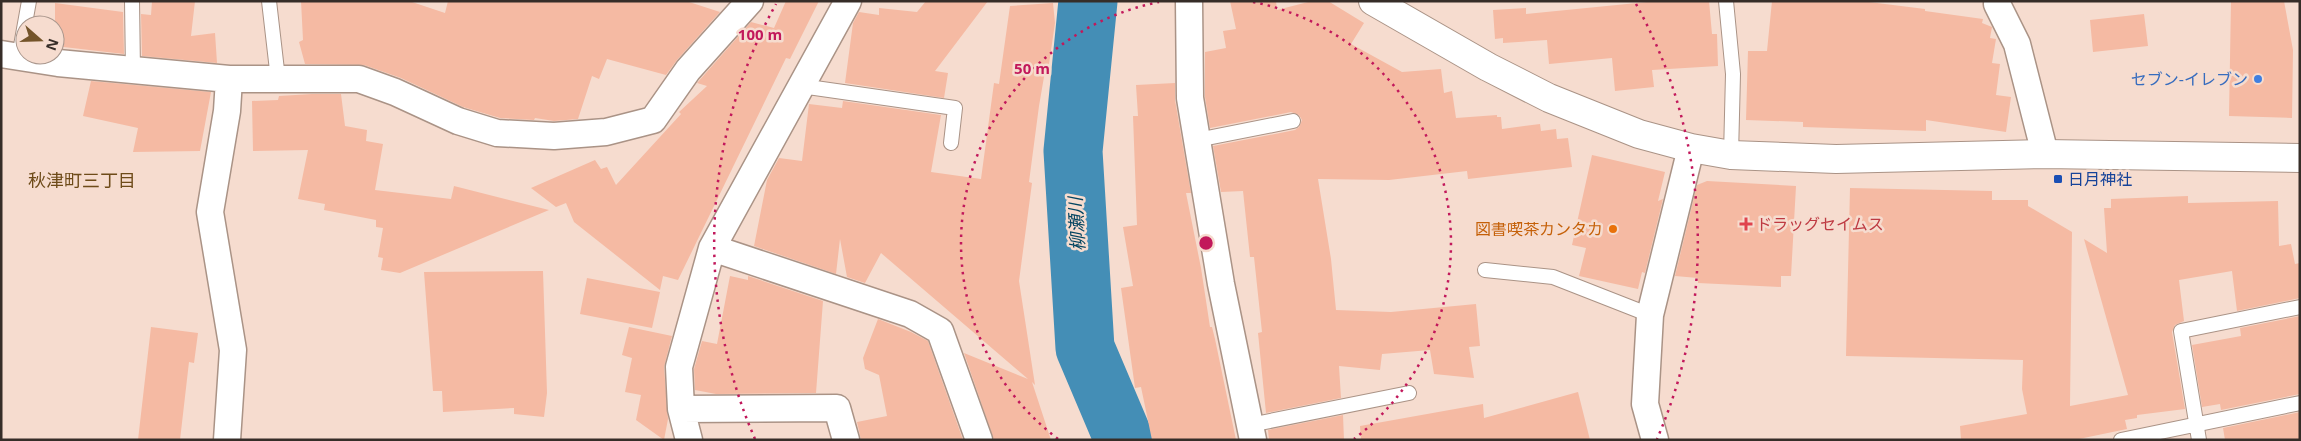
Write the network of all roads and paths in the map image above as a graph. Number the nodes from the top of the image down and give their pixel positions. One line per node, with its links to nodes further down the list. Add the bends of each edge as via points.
1 (28, 1): 11 (lane)
2 (132, 1): 12 (lane)
3 (269, 1): 13 (lane)
4 (750, 1): 13 (street, via 688,70 653,120 606,132 554,136 497,134 358,79)
5 (848, 1): 15 (street)
6 (1189, 1): 17 (street, via 1190,98)
7 (1373, 1): 10 (street)
8 (1726, 1): 21 (lane, via 1733,74)
9 (1991, 2): 20 (street, via 2017,44)
10 (1401, 9): 19 (street, via 1488,68 1549,98 1639,134)
11 (10, 56): 12 (street)
12 (133, 70): 14 (street)
13 (278, 79): 14 (street)
14 (229, 80): 32 (street, via 210,212 233,350)
15 (801, 86): 18 (lane, via 955,108); 23 (street)
16 (1292, 122): 17 (lane)
17 (1197, 140): 31 (street, via 1220,284)
18 (950, 143)
19 (1691, 148): 21 (street); 26 (street)
20 (2045, 154): 21 (street, via 1836,159); 22 (street)
21 (1731, 155)
22 (2300, 158)
23 (712, 248): 29 (street, via 679,367); 35 (street, via 910,314 940,332)
24 (1485, 270): 26 (lane, via 1553,277)
25 (2300, 306): 30 (lane, via 2181,331)
26 (1650, 315): 36 (street, via 1645,404)
27 (1409, 394): 31 (lane)
28 (2300, 403): 30 (lane)
29 (681, 409): 33 (street); 34 (street, via 837,408)
30 (2196, 426): 37 (lane); 38 (lane)
31 (1252, 432)
32 (227, 440)
33 (689, 440)
34 (846, 440)
35 (979, 440)
36 (1654, 440)
37 (2120, 440)
38 (2199, 440)

